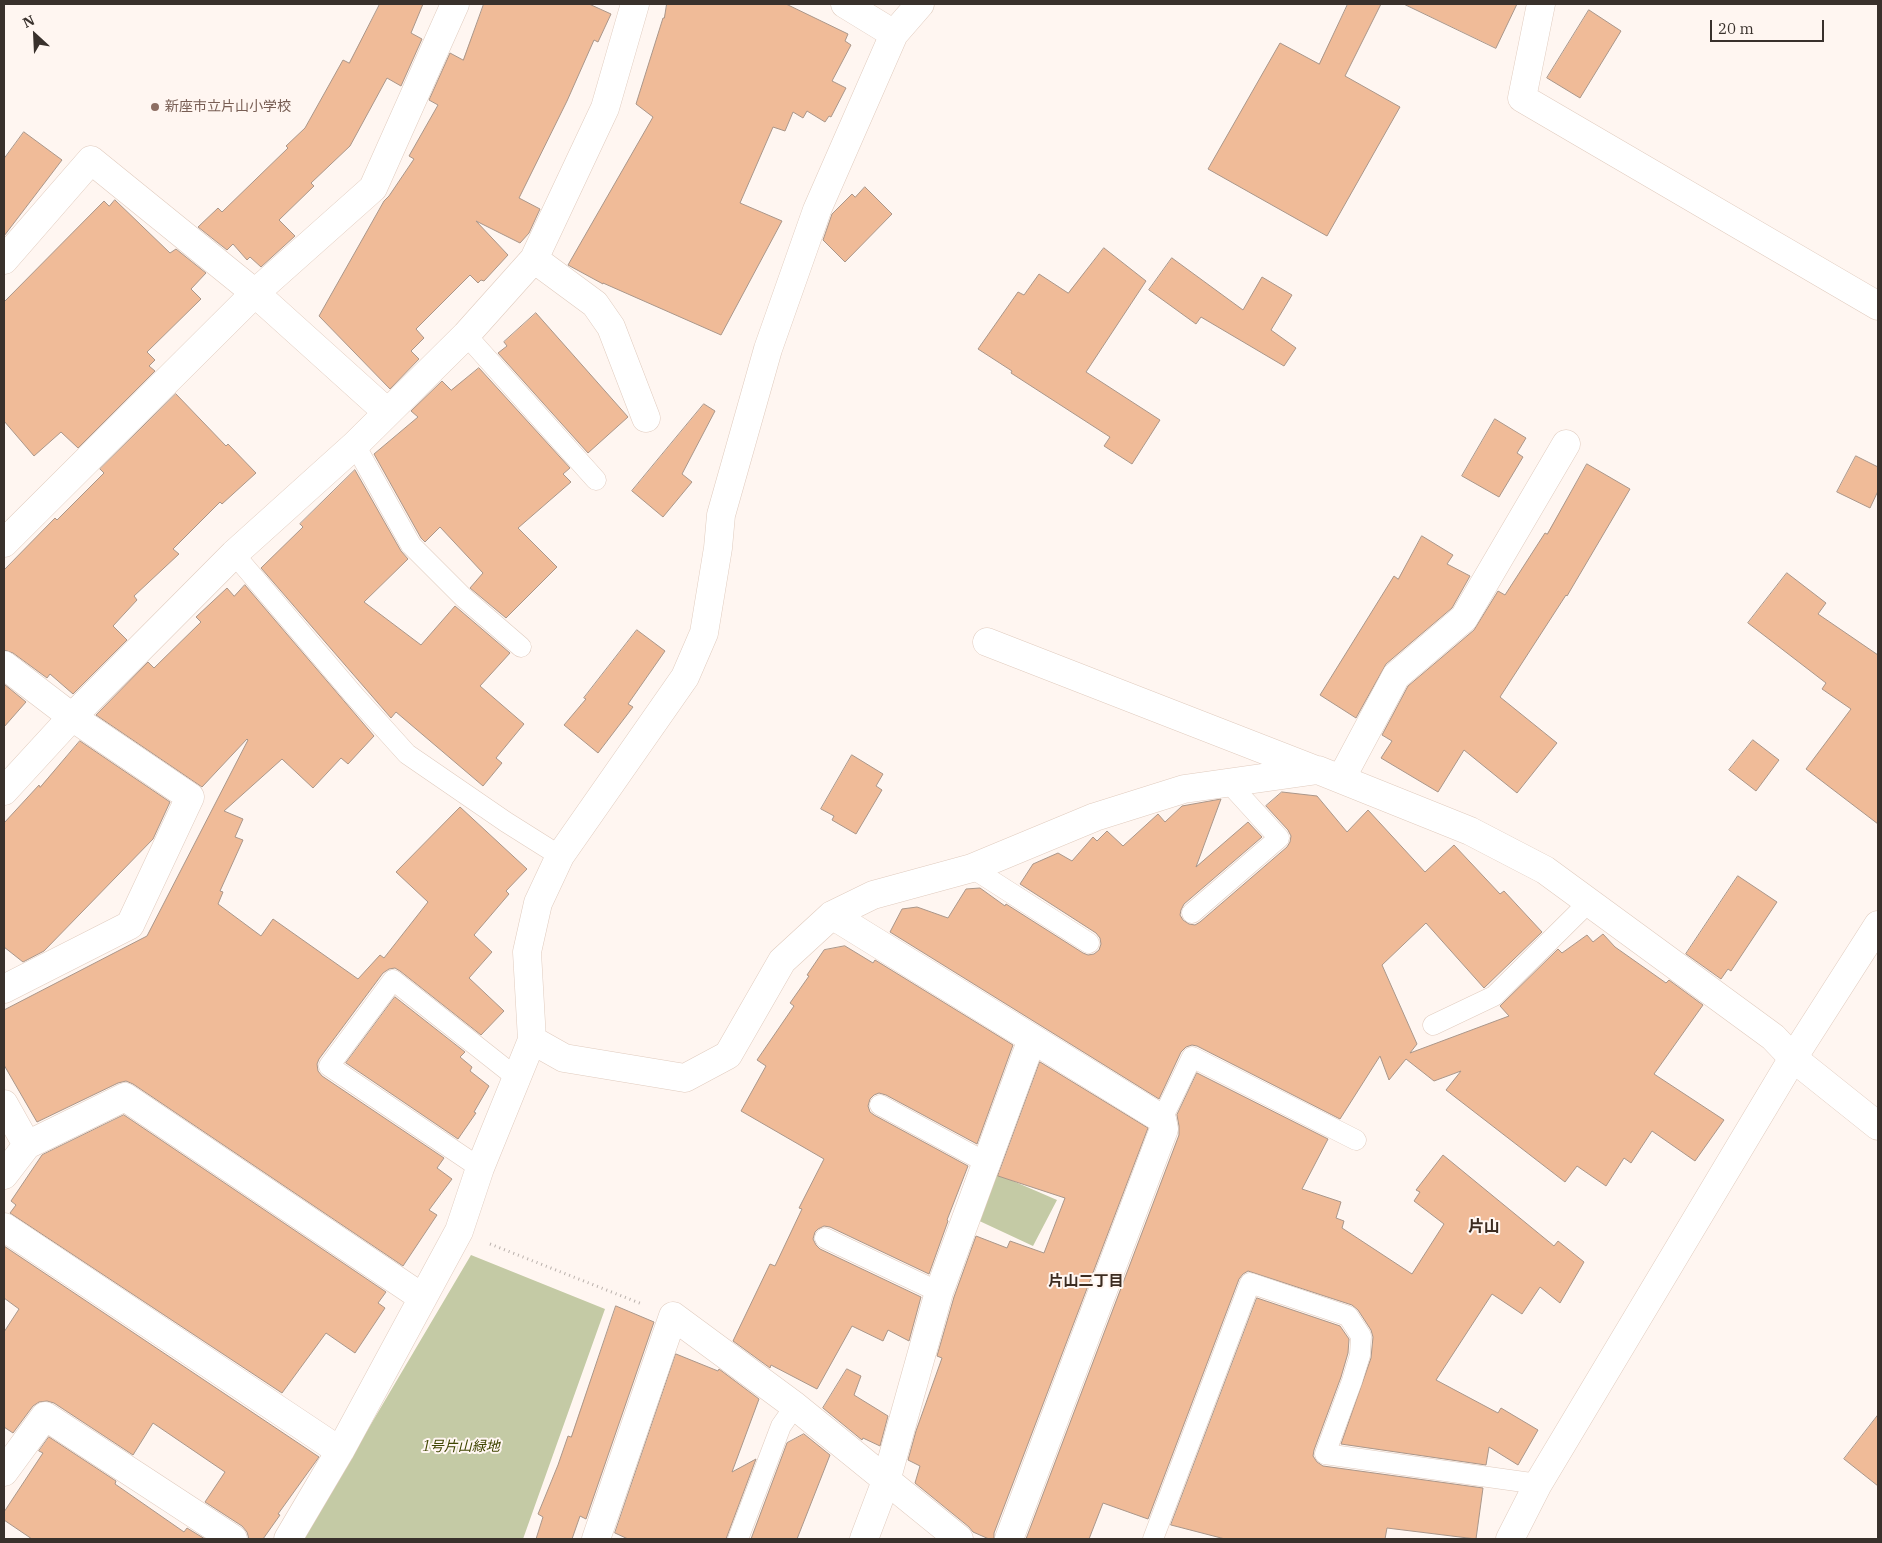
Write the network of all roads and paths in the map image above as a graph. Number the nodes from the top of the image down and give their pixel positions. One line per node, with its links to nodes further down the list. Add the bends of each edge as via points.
1 (455, 4): 9 (street, via 373,188)
2 (635, 4): 7 (street, via 605,108)
3 (845, 4): 6 (street)
4 (920, 4): 6 (street)
5 (1541, 4): 10 (street, via 1522,98)
6 (894, 34): 26 (street, via 817,210 768,349 721,515 704,633 685,677)
7 (534, 259): 11 (street); 13 (street, via 595,304 611,327)
8 (4, 260): 9 (street, via 91,160)
9 (255, 293): 12 (street); 17 (street)
10 (1878, 306)
11 (466, 335): 12 (street); 16 (lane)
12 (388, 412): 15 (street)
13 (646, 418)
14 (1566, 444): 23 (street, via 1464,618 1396,676)
15 (355, 445): 18 (street); 20 (lane, via 411,545)
16 (596, 480)
17 (4, 543)
18 (234, 554): 22 (street); 26 (lane, via 408,754)
19 (987, 642): 23 (street)
20 (521, 647)
21 (4, 665): 22 (street)
22 (72, 717): 25 (street); 33 (street, via 190,797 130,926)
23 (1330, 775): 24 (street); 28 (street, via 1470,831 1545,870)
24 (1228, 782): 27 (street, via 1184,789 1095,817); 29 (lane, via 1279,838)
25 (4, 791)
26 (560, 856): 36 (street, via 538,903 527,952)
27 (972, 868): 30 (street, via 874,895); 32 (lane)
28 (1589, 902): 34 (lane, via 1494,996); 37 (street, via 1773,1037)
29 (1192, 913)
30 (832, 915): 35 (street); 36 (street, via 782,961 728,1055 686,1078 564,1058)
31 (1878, 925): 37 (street)
32 (1089, 943)
33 (4, 989)
34 (1433, 1025)
35 (1032, 1039): 41 (street); 45 (street)
36 (532, 1040): 38 (street)
37 (1793, 1058): 42 (street); 58 (street)
38 (517, 1078): 46 (street); 46 (lane, via 393,980 329,1066)
39 (4, 1104): 44 (street)
40 (880, 1105): 45 (lane)
41 (1162, 1119): 43 (lane, via 1192,1057); 65 (street, via 1164,1129)
42 (1878, 1126)
43 (1356, 1140)
44 (27, 1145): 47 (street); 52 (street, via 125,1097)
45 (986, 1163): 51 (street)
46 (480, 1168): 49 (street)
47 (4, 1175)
48 (4, 1227): 55 (street)
49 (458, 1231): 52 (street); 53 (path)
50 (825, 1238): 51 (lane)
51 (939, 1292): 57 (street)
52 (423, 1298): 55 (street)
53 (673, 1316): 54 (street); 61 (street)
54 (795, 1406): 57 (street); 62 (lane, via 781,1426)
55 (340, 1451): 60 (street)
56 (4, 1472): 59 (street, via 45,1416)
57 (886, 1480): 63 (street); 64 (street)
58 (1538, 1484): 66 (lane, via 1324,1454 1352,1381 1360,1355 1361,1336 1348,1316 1250,1283); 67 (street)
59 (233, 1539)
60 (288, 1539)
61 (596, 1539)
62 (738, 1539)
63 (864, 1539)
64 (959, 1539)
65 (1009, 1539)
66 (1153, 1539)
67 (1510, 1539)

